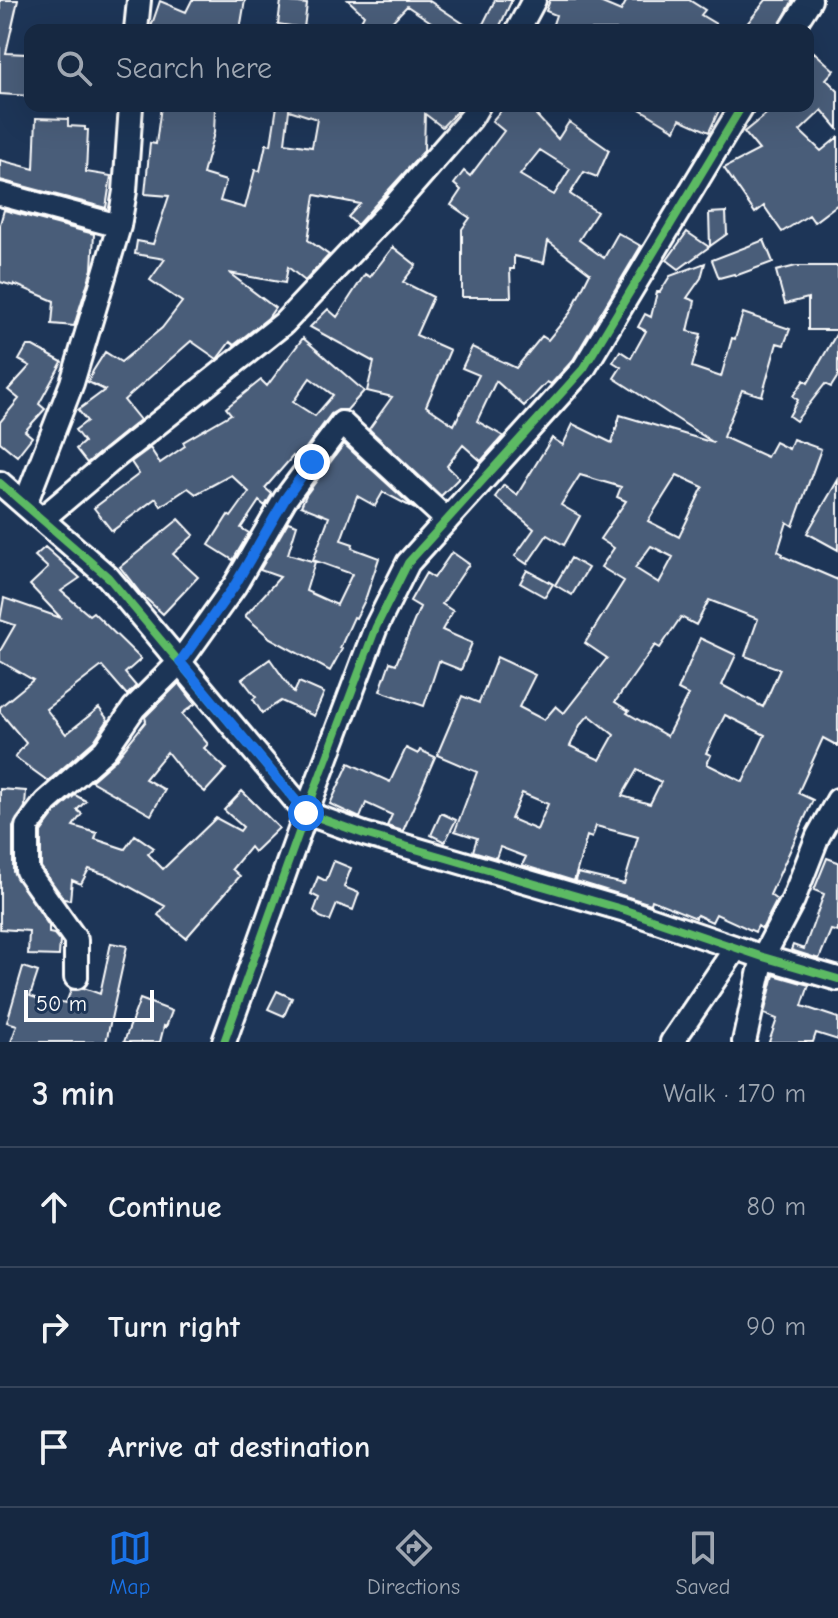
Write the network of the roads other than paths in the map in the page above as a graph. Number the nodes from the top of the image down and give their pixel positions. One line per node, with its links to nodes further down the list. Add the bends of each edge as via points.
1 (139, 0): 4 (street)
2 (534, 0): 5 (street)
3 (810, 0): 6 (street)
4 (137, 24)
5 (521, 24)
6 (795, 24)
7 (131, 112): 11 (street)
8 (474, 112): 13 (street, via 284,323)
9 (738, 112): 14 (street, via 584,368)
10 (0, 194): 11 (street)
11 (119, 226): 13 (street)
12 (0, 483): 13 (street)
13 (34, 512): 15 (street, via 108,577)
14 (447, 520): 15 (street, via 342,423 285,499 235,585); 17 (street, via 408,563 376,627)
15 (180, 662): 17 (street); 20 (street, via 134,708 105,750 46,802 27,827 27,871 76,940)
16 (838, 800): 19 (street)
17 (306, 813): 18 (street); 22 (street)
18 (736, 948): 19 (street); 23 (street)
19 (763, 957): 21 (street); 24 (street)
20 (76, 977)
21 (838, 979)
22 (224, 1042)
23 (672, 1042)
24 (744, 1042)

